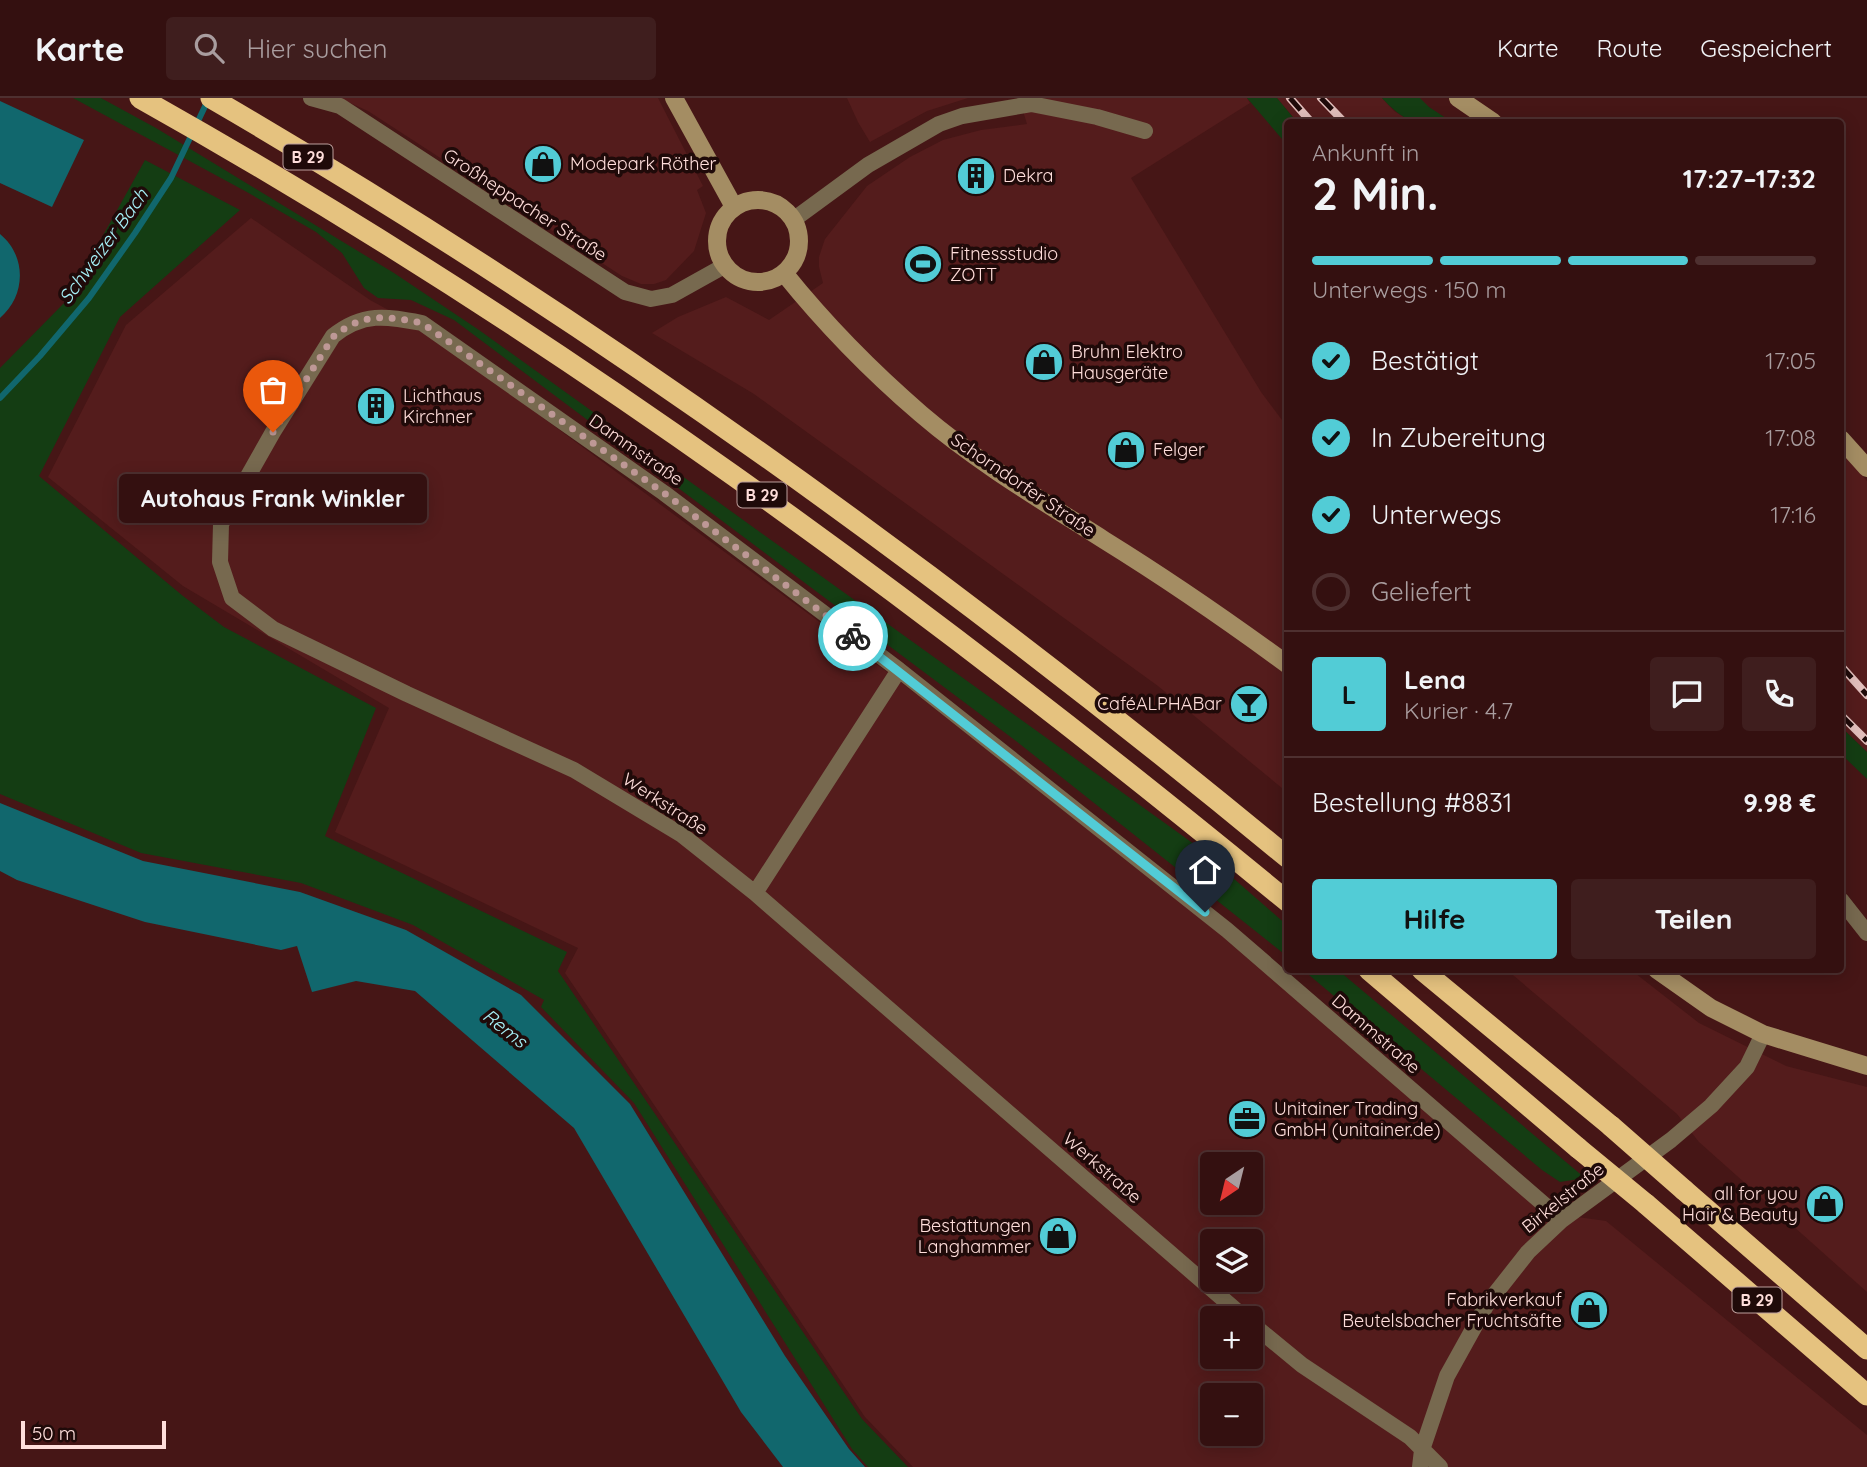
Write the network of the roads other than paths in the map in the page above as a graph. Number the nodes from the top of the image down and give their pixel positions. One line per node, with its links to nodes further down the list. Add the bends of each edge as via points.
1 (141, 98): 19 (highway, B 29, via 423,268 712,459 1057,715)
2 (311, 98): 10 (street, Großheppacher Straße, via 340,106 625,292 650,299 672,295)
3 (674, 98): 8 (street)
4 (1458, 98): 6 (street)
5 (215, 100): 17 (highway, B 29, via 546,305 740,438 1021,644)
6 (1489, 119)
7 (1146, 131): 9 (street, via 1031,104 962,116 939,124 868,165)
8 (734, 207): 9 (street, via 760,200 785,210); 10 (street, via 725,216 716,241)
9 (793, 220): 11 (street, via 798,231 797,254)
10 (724, 266): 11 (street, via 746,281 759,283)
11 (784, 273): 15 (street, Schorndorfer Straße, via 847,345 922,415 1004,477)
12 (333, 337): 16 (street, Dammstraße, via 363,318 393,317 422,323 664,493); 18 (street, Werkstraße, via 222,524 220,562 232,598 273,629 574,769 682,835)
13 (1844, 442): 14 (street)
14 (1867, 468)
15 (1284, 661)
16 (899, 670): 18 (street); 27 (street, Dammstraße, via 1227,930)
17 (1284, 855)
18 (755, 893): 28 (street, Werkstraße)
19 (1284, 899)
20 (1844, 904): 21 (street)
21 (1867, 933)
22 (1373, 973): 31 (highway, B 29, bridge)
23 (1426, 973): 30 (highway, B 29, bridge, via 1611,1126)
24 (1661, 973): 25 (street, via 1711,1008)
25 (1763, 1034): 26 (street); 27 (street, Birkelstraße, via 1747,1067 1711,1106)
26 (1867, 1066)
27 (1562, 1220): 32 (street, Birkelstraße, via 1528,1252 1487,1304 1447,1376)
28 (1231, 1306)
29 (1263, 1332): 32 (street)
30 (1867, 1349)
31 (1867, 1395)
32 (1422, 1450): 33 (street, Birkelstraße); 34 (street)
33 (1420, 1467)
34 (1440, 1467)

